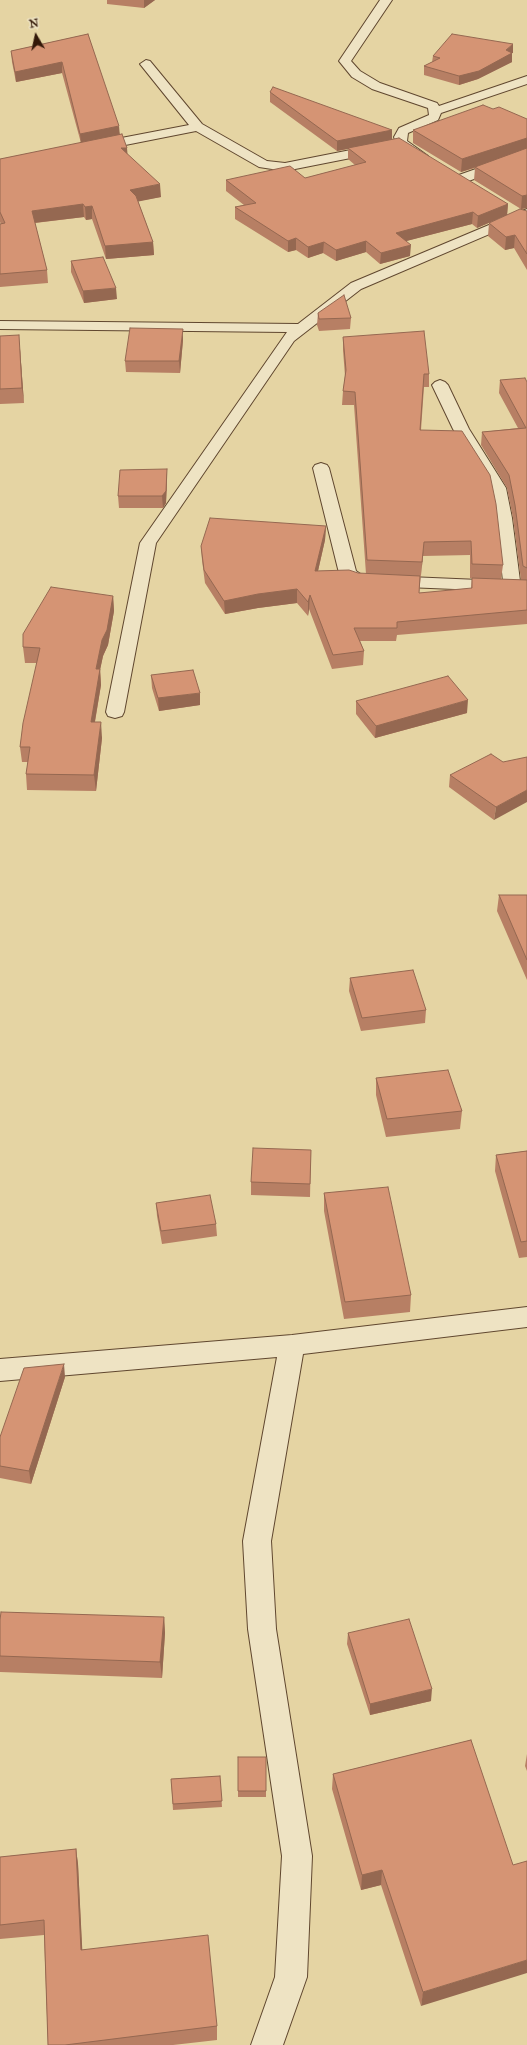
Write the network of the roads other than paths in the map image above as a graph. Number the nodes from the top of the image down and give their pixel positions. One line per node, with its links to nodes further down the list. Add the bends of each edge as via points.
1 (386, 0): 4 (street, via 345,61 356,74 376,86 433,106)
2 (146, 64): 5 (street)
3 (527, 80): 4 (street)
4 (436, 111): 6 (street, via 434,117 403,131)
5 (198, 127): 6 (street, via 264,164 285,167); 7 (street)
6 (401, 143): 9 (street)
7 (84, 149)
8 (527, 155): 11 (street)
9 (431, 161)
10 (449, 172): 11 (street)
11 (461, 179): 12 (street)
12 (475, 187)
13 (521, 214): 15 (street, via 356,286)
14 (0, 325): 15 (street)
15 (302, 328): 19 (street, via 289,338 148,543)
16 (440, 385): 18 (street, via 461,429 498,488)
17 (320, 468): 18 (street, via 348,573 358,580)
18 (519, 587)
19 (115, 712)
20 (527, 1317): 21 (street)
21 (292, 1344): 22 (street); 23 (street, via 257,1541 262,1629 297,1856 291,1977)
22 (0, 1370)
23 (267, 2045)

